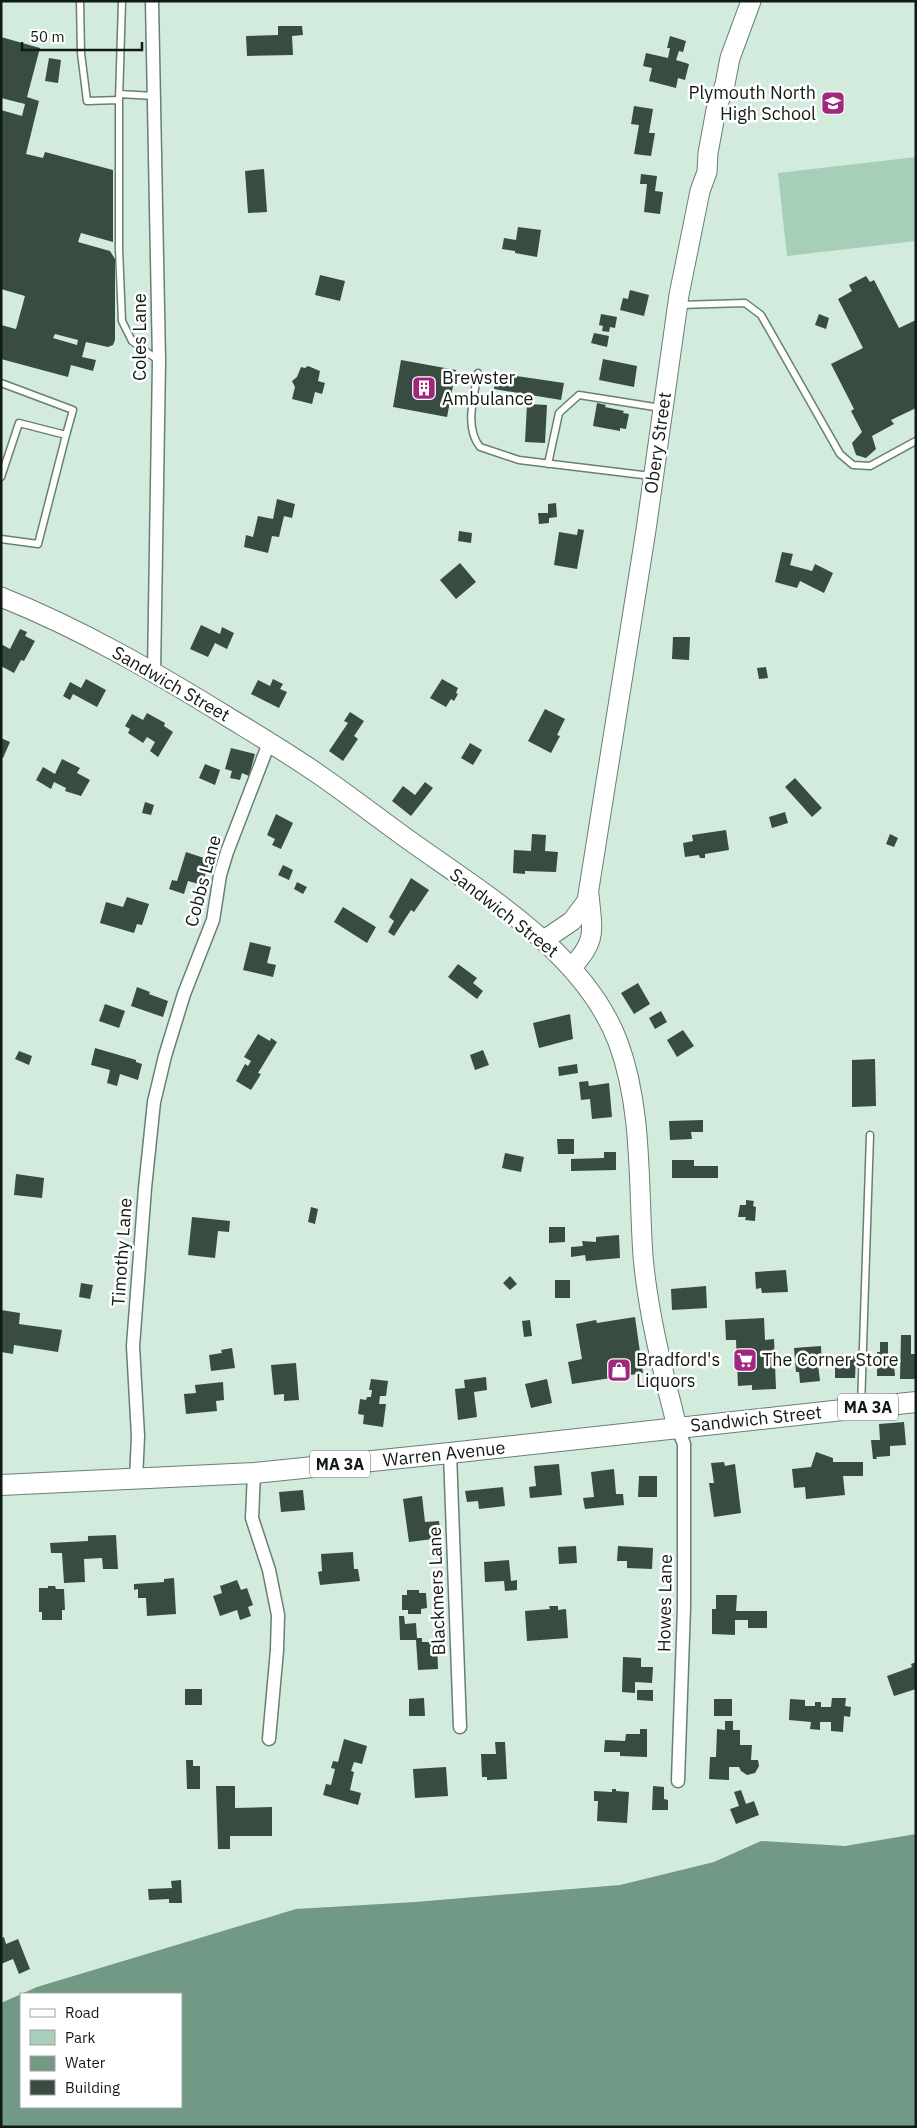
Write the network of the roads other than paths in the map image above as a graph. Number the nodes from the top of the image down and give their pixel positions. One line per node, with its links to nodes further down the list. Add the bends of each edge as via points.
1 (80, 1): 6 (lane, via 86,101)
2 (122, 1): 6 (lane)
3 (152, 1): 5 (street, Coles Lane)
4 (751, 1): 7 (main road, Obery Street, via 730,58 716,110 707,172 700,191)
5 (154, 96): 6 (lane); 8 (street, Coles Lane)
6 (119, 97): 8 (lane, via 122,321 132,341)
7 (677, 305): 11 (main road, Obery Street); 13 (lane, via 745,303 760,315 840,454 853,465 870,466)
8 (159, 360): 19 (street, Coles Lane)
9 (478, 373): 14 (lane, via 471,419 475,442 494,453)
10 (1, 383): 12 (lane, via 73,410)
11 (662, 409): 14 (lane, via 579,394 559,413); 15 (main road, Obery Street)
12 (66, 435): 16 (lane, via 19,423); 17 (lane, via 38,544)
13 (916, 441)
14 (548, 464): 15 (lane)
15 (653, 476): 21 (main road, Obery Street)
16 (1, 477)
17 (1, 539)
18 (1, 597): 19 (main road, Sandwich Street, via 70,627)
19 (154, 673): 20 (main road, Sandwich Street)
20 (269, 742): 22 (main road, Sandwich Street, via 348,795); 24 (street, Cobbs Lane, via 227,852 213,920 190,975)
21 (589, 891): 22 (main road, Obery Street, via 587,901 577,916); 23 (main road, Obery Street, via 592,930 589,945)
22 (544, 940): 23 (main road, Sandwich Street)
23 (570, 968): 28 (main road, Sandwich Street, via 608,1020 628,1077 636,1130 648,1289 658,1349)
24 (173, 1030): 31 (street, Timothy Lane, via 154,1102 141,1232 133,1346 138,1436)
25 (870, 1135): 27 (lane)
26 (916, 1402): 27 (main road, Sandwich Street / MA 3A)
27 (861, 1408): 28 (main road, Sandwich Street / MA 3A)
28 (677, 1427): 29 (main road, Warren Avenue / MA 3A); 35 (street, Howes Lane, via 684,1444 684,1588)
29 (450, 1454): 30 (main road, Warren Avenue / MA 3A); 33 (street, Blackmers Lane)
30 (254, 1473): 31 (main road, Warren Avenue / MA 3A); 34 (street, via 252,1518 269,1570 278,1615)
31 (136, 1480): 32 (main road, Warren Avenue / MA 3A)
32 (1, 1486)
33 (460, 1727)
34 (269, 1739)
35 (678, 1781)

